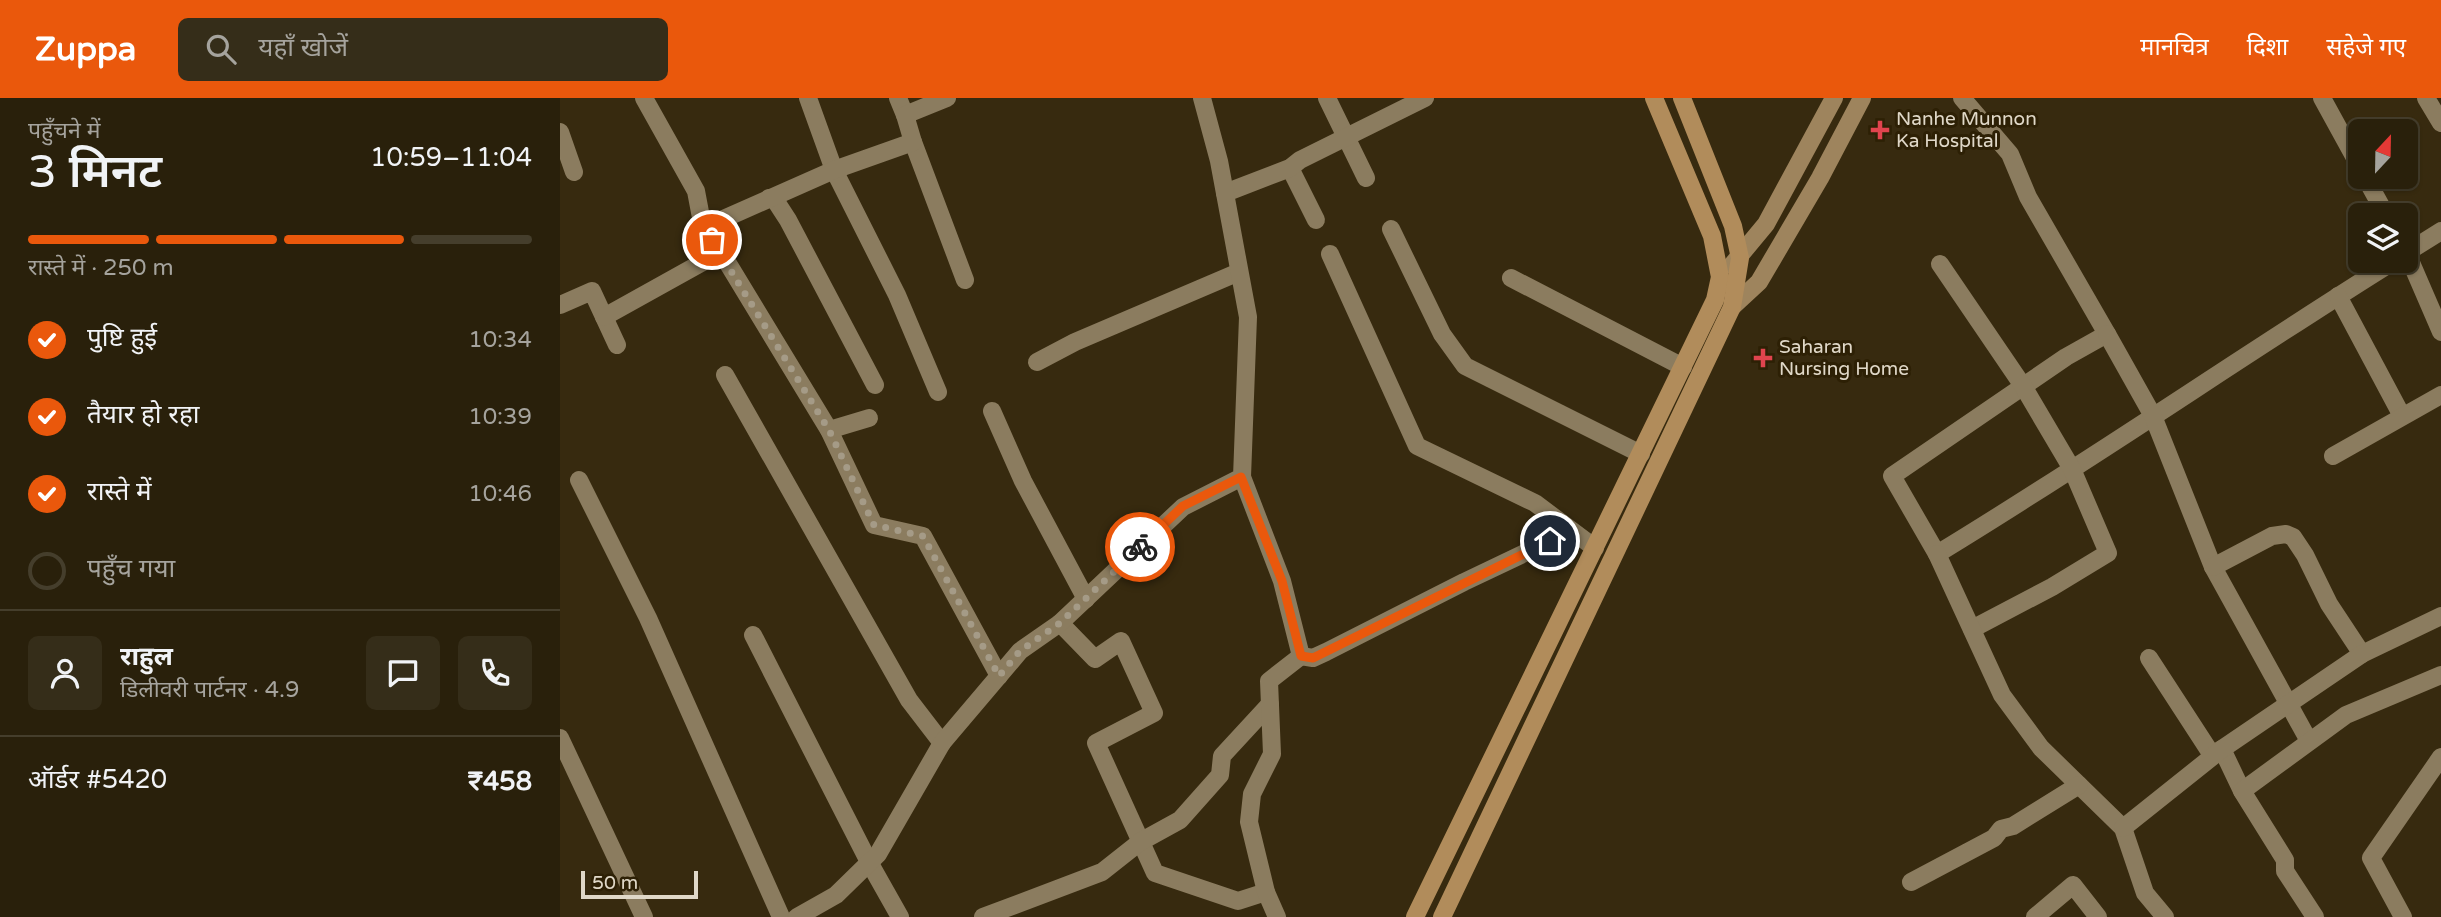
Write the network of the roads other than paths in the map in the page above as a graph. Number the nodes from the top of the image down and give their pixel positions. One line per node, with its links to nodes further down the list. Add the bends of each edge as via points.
1 (644, 98): 27 (street, via 696,191)
2 (808, 98): 21 (street)
3 (947, 98): 14 (street)
4 (1202, 98): 24 (street)
5 (1327, 98): 17 (street)
6 (1425, 98): 17 (street)
7 (1654, 98): 38 (main road, via 1712,236)
8 (1682, 98): 33 (main road, via 1734,226)
9 (1834, 98): 33 (street, via 1766,224)
10 (1862, 98): 43 (street, via 1759,282)
11 (1962, 98): 46 (street, via 2010,154 2028,197)
12 (2322, 98): 19 (street)
13 (2426, 98): 15 (street)
14 (901, 106): 18 (street)
15 (2441, 123)
16 (560, 132): 22 (street)
17 (1346, 139): 20 (street); 23 (street)
18 (913, 142): 21 (street); 40 (street)
19 (2348, 145)
20 (1290, 168): 24 (street); 26 (street)
21 (834, 170): 25 (street); 53 (street, via 897,295)
22 (574, 172)
23 (1366, 178)
24 (1225, 193): 35 (street)
25 (769, 198): 27 (street); 51 (street, via 775,200 820,276)
26 (1316, 220)
27 (703, 228): 31 (street)
28 (1391, 229): 60 (street, via 1442,334 1465,366)
29 (2441, 232): 30 (street)
30 (2418, 246)
31 (721, 252): 44 (street); 59 (street)
32 (1330, 254): 65 (street, via 1417,446 1535,503)
33 (1740, 258): 38 (street); 43 (main road)
34 (1940, 264): 52 (street)
35 (1240, 271): 48 (street); 63 (street, via 1248,317)
36 (2375, 273): 41 (street)
37 (2416, 273): 45 (street)
38 (1720, 277): 49 (main road, via 1716,300)
39 (1511, 278): 49 (street)
40 (965, 280)
41 (2338, 296): 56 (street); 57 (street)
42 (560, 305): 44 (street, via 592,291)
43 (1732, 307): 100 (main road)
44 (604, 317): 47 (street)
45 (2441, 332)
46 (2107, 334): 52 (street); 56 (street)
47 (617, 345)
48 (1037, 362)
49 (1683, 367): 60 (main road)
50 (725, 375): 83 (street, via 909,700)
51 (875, 386)
52 (2023, 386): 62 (street); 67 (street, via 1892,476)
53 (938, 392)
54 (2441, 395): 57 (street)
55 (992, 411): 69 (street, via 1023,481)
56 (2153, 416): 62 (street); 68 (street)
57 (2402, 416): 61 (street)
58 (869, 418): 59 (street)
59 (829, 430): 78 (street, via 874,525 923,536)
60 (1641, 454): 66 (main road)
61 (2333, 456)
62 (2072, 469): 67 (street); 72 (street, via 2108,553)
63 (1241, 477): 69 (street, via 1183,506); 75 (street, via 1282,581)
64 (579, 480): 94 (street, via 648,618)
65 (1572, 531): 66 (street); 75 (street, via 1313,658)
66 (1595, 548): 99 (main road)
67 (1937, 554): 72 (street)
68 (2213, 567): 74 (street, via 2272,536 2293,537); 79 (street)
69 (1086, 599): 71 (street)
70 (2441, 616): 74 (street)
71 (1060, 623): 78 (street, via 1020,651); 89 (street, via 1096,659 1121,641 1154,713 1096,743)
72 (1972, 629): 86 (street, via 2002,695 2041,748)
73 (753, 635): 90 (street)
74 (2362, 653): 79 (street)
75 (1301, 656): 80 (street, via 1269,681)
76 (2149, 658): 84 (street, via 2212,755)
77 (2441, 675): 82 (street, via 2346,715)
78 (999, 676): 83 (street)
79 (2289, 703): 82 (street); 84 (street)
80 (1270, 704): 89 (street, via 1222,755 1220,775 1180,820); 92 (street, via 1272,754 1252,794 1249,822)
81 (560, 738): 93 (street)
82 (2309, 741): 87 (street)
83 (942, 743): 90 (street)
84 (2222, 749): 87 (street); 88 (street)
85 (2441, 757): 105 (street, via 2371,858)
86 (2079, 785): 88 (street); 91 (street)
87 (2242, 791): 104 (street)
88 (2123, 828): 103 (street, via 2145,893)
89 (1140, 842): 92 (street, via 1155,873 1238,901); 97 (street, via 1102,872)
90 (869, 862): 95 (street, via 836,895); 96 (street)
91 (1911, 882)
92 (1266, 892): 98 (street)
93 (644, 917)
94 (781, 917)
95 (797, 917)
96 (901, 917)
97 (983, 917)
98 (1277, 917)
99 (1415, 917)
100 (1441, 917)
101 (2035, 917): 102 (street, via 2073,885)
102 (2098, 917)
103 (2165, 917)
104 (2315, 917)
105 (2403, 917)

